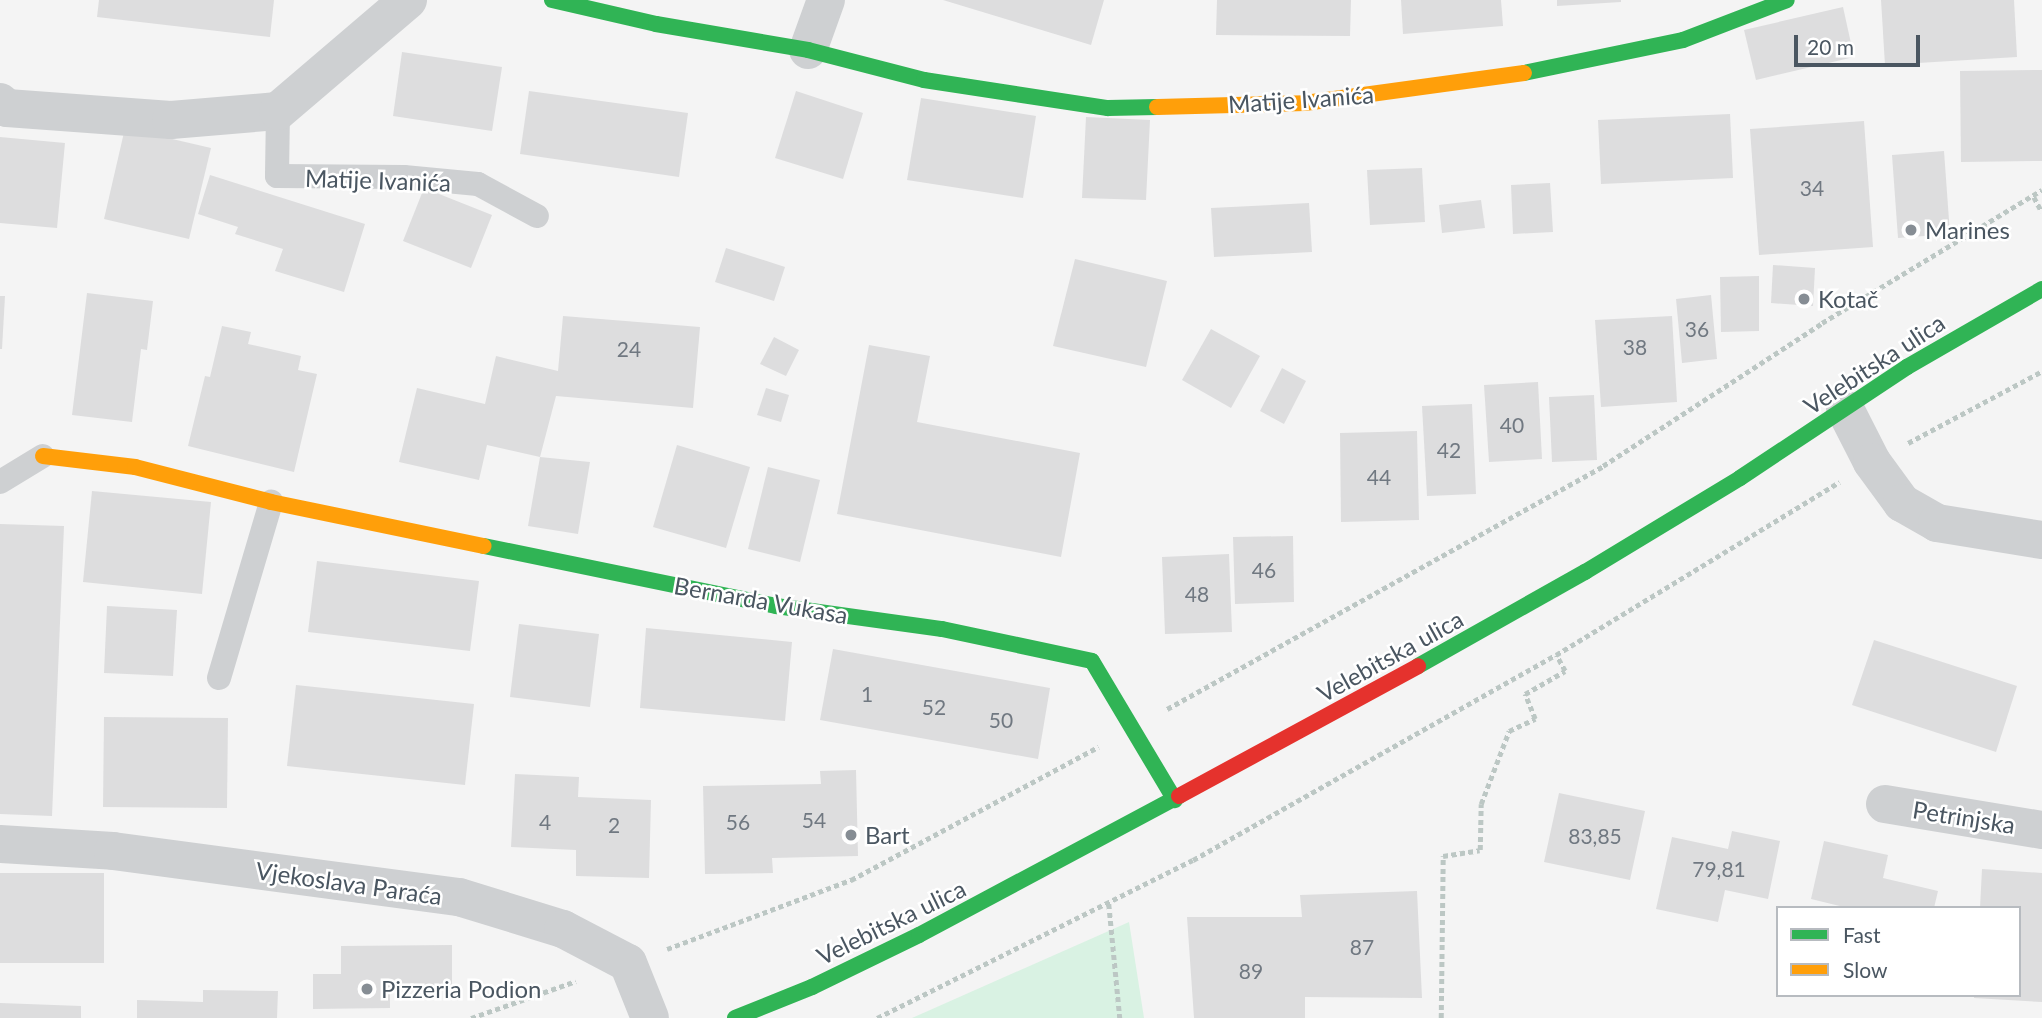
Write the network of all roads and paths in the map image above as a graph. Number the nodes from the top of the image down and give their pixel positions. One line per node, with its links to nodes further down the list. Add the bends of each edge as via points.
1 (408, 0): 7 (street)
2 (552, 0): 5 (street, Matije Ivanića)
3 (826, 0): 5 (street)
4 (1787, 0): 5 (street, Matije Ivanića, via 1683,40 1493,80 1305,103 1108,108 924,80)
5 (808, 50)
6 (0, 102): 7 (street, via 8,108 171,120)
7 (278, 111): 11 (lane, Matije Ivanića, via 277,176 404,177 478,184)
8 (2042, 190): 9 (path)
9 (2034, 197): 10 (path); 22 (path, via 1822,323 1603,466)
10 (2042, 212)
11 (537, 216)
12 (2042, 289): 14 (street, Velebitska ulica, via 1907,367)
13 (2042, 371): 16 (path)
14 (1845, 409): 16 (street); 23 (street, Velebitska ulica, via 1585,572)
15 (43, 456): 17 (lane); 18 (street, Bernarda Vukasa, via 135,467)
16 (1872, 462): 19 (street, via 1902,503 1937,523); 20 (path)
17 (0, 482)
18 (271, 502): 21 (lane); 22 (street, Bernarda Vukasa, via 775,606 942,629 1092,661)
19 (2042, 540)
20 (1556, 655): 27 (path); 34 (path, via 1565,671 1525,694 1535,719 1509,731 1481,804 1480,850 1443,856)
21 (219, 678)
22 (1133, 728): 23 (street, Bernarda Vukasa); 28 (path, via 851,880)
23 (1175, 800): 31 (street, Velebitska ulica, via 919,935)
24 (1885, 804): 25 (street, Petrinjska)
25 (2042, 830)
26 (0, 844): 28 (street, Vjekoslava Paraća, via 113,851 459,897 563,929)
27 (1109, 903): 32 (path); 33 (path)
28 (628, 963): 29 (path); 30 (street)
29 (471, 1018)
30 (650, 1018)
31 (735, 1018)
32 (877, 1018)
33 (1120, 1018)
34 (1441, 1018)

